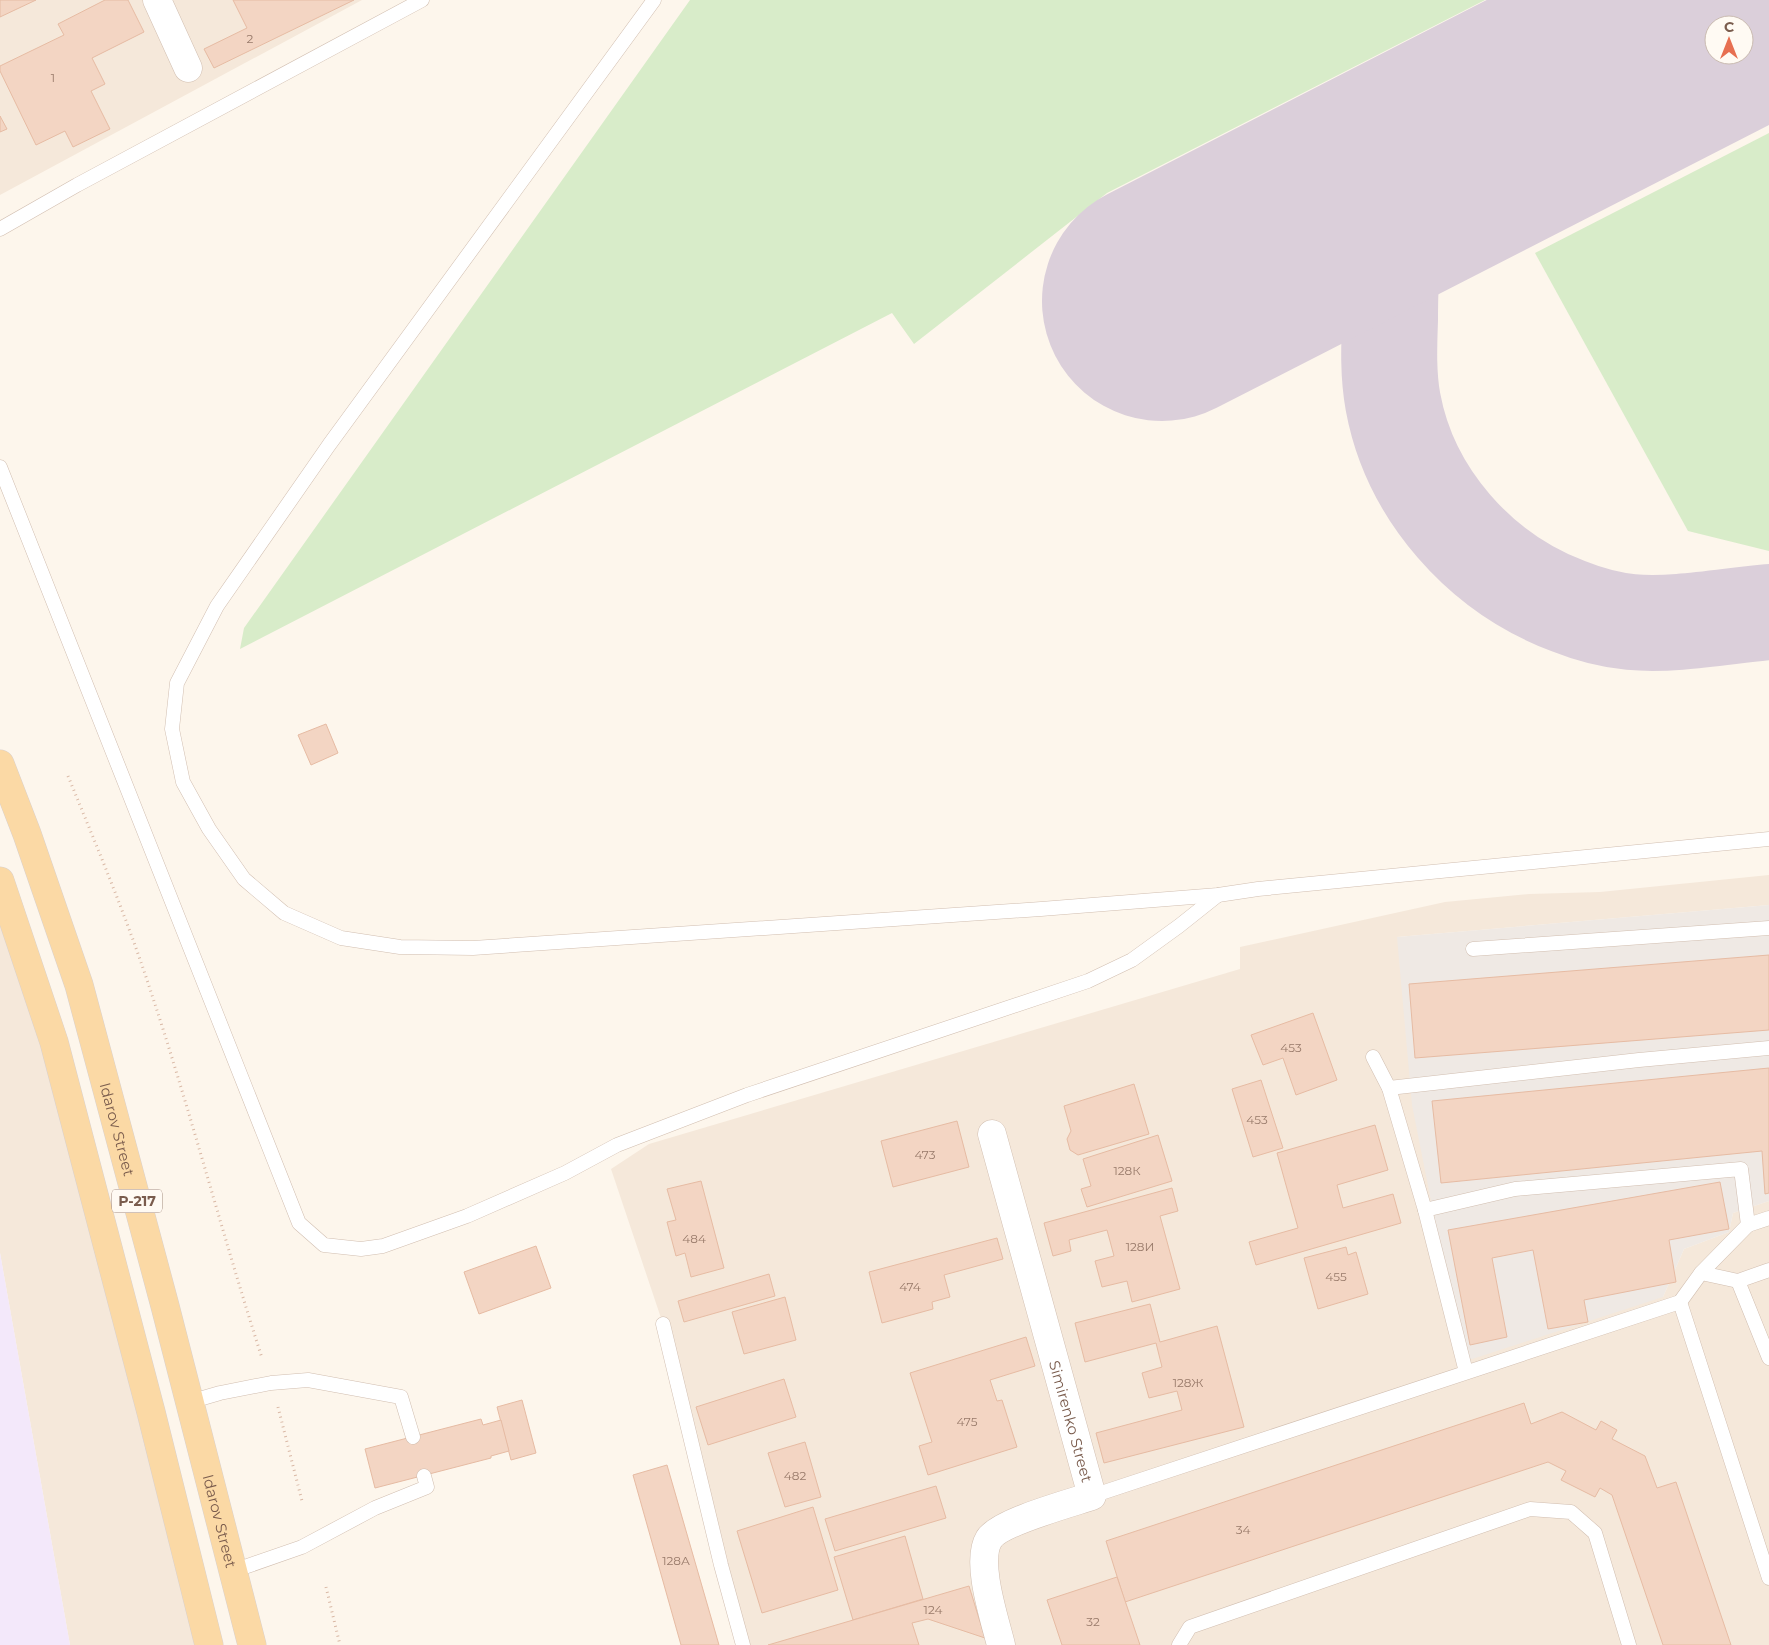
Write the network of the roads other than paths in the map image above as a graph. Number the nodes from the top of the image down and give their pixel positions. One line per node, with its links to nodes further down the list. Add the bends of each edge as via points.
1 (157, 0): 4 (street)
2 (422, 0): 5 (lane)
3 (654, 0): 10 (lane, via 335,437 217,606 177,683 172,729 183,782 209,829 244,879 284,913 341,938 400,947 482,947)
4 (188, 68)
5 (0, 228)
6 (0, 467): 10 (lane, via 295,1215 299,1223 324,1245 361,1249 383,1246 476,1212 564,1173 617,1145 747,1095 1088,981 1132,960)
7 (0, 764): 27 (main road, Idarov Street / Р-217, via 79,985)
8 (1769, 839): 10 (lane)
9 (0, 881): 33 (main road, Р-217, via 54,1042)
10 (1218, 895)
11 (1769, 928): 12 (lane)
12 (1473, 949)
13 (1769, 1048): 15 (lane)
14 (1373, 1056): 15 (lane)
15 (1389, 1088): 17 (lane)
16 (992, 1134): 30 (street, Simirenko Street)
17 (1426, 1210): 19 (lane, via 1515,1189 1741,1169); 26 (lane)
18 (1769, 1218): 19 (lane)
19 (1748, 1225): 21 (lane)
20 (1769, 1270): 22 (lane)
21 (1701, 1273): 22 (lane); 23 (lane)
22 (1738, 1281): 25 (lane)
23 (1680, 1302): 26 (lane); 32 (lane)
24 (663, 1324): 35 (lane)
25 (1769, 1358)
26 (1466, 1372): 30 (lane)
27 (189, 1402): 28 (lane, via 270,1383 308,1380 401,1397); 31 (main road, Idarov Street / Р-217)
28 (412, 1437)
29 (424, 1476): 31 (lane, via 427,1487 374,1508 302,1547)
30 (1092, 1496): 36 (street, Simirenko Street, via 1019,1520 989,1539 985,1554 985,1580)
31 (233, 1571): 34 (main road, Idarov Street / Р-217)
32 (1769, 1578)
33 (209, 1645)
34 (252, 1645)
35 (743, 1645)
36 (1001, 1645)
37 (1179, 1645): 38 (lane, via 1190,1627 1530,1509 1571,1512 1595,1534)
38 (1629, 1645)

